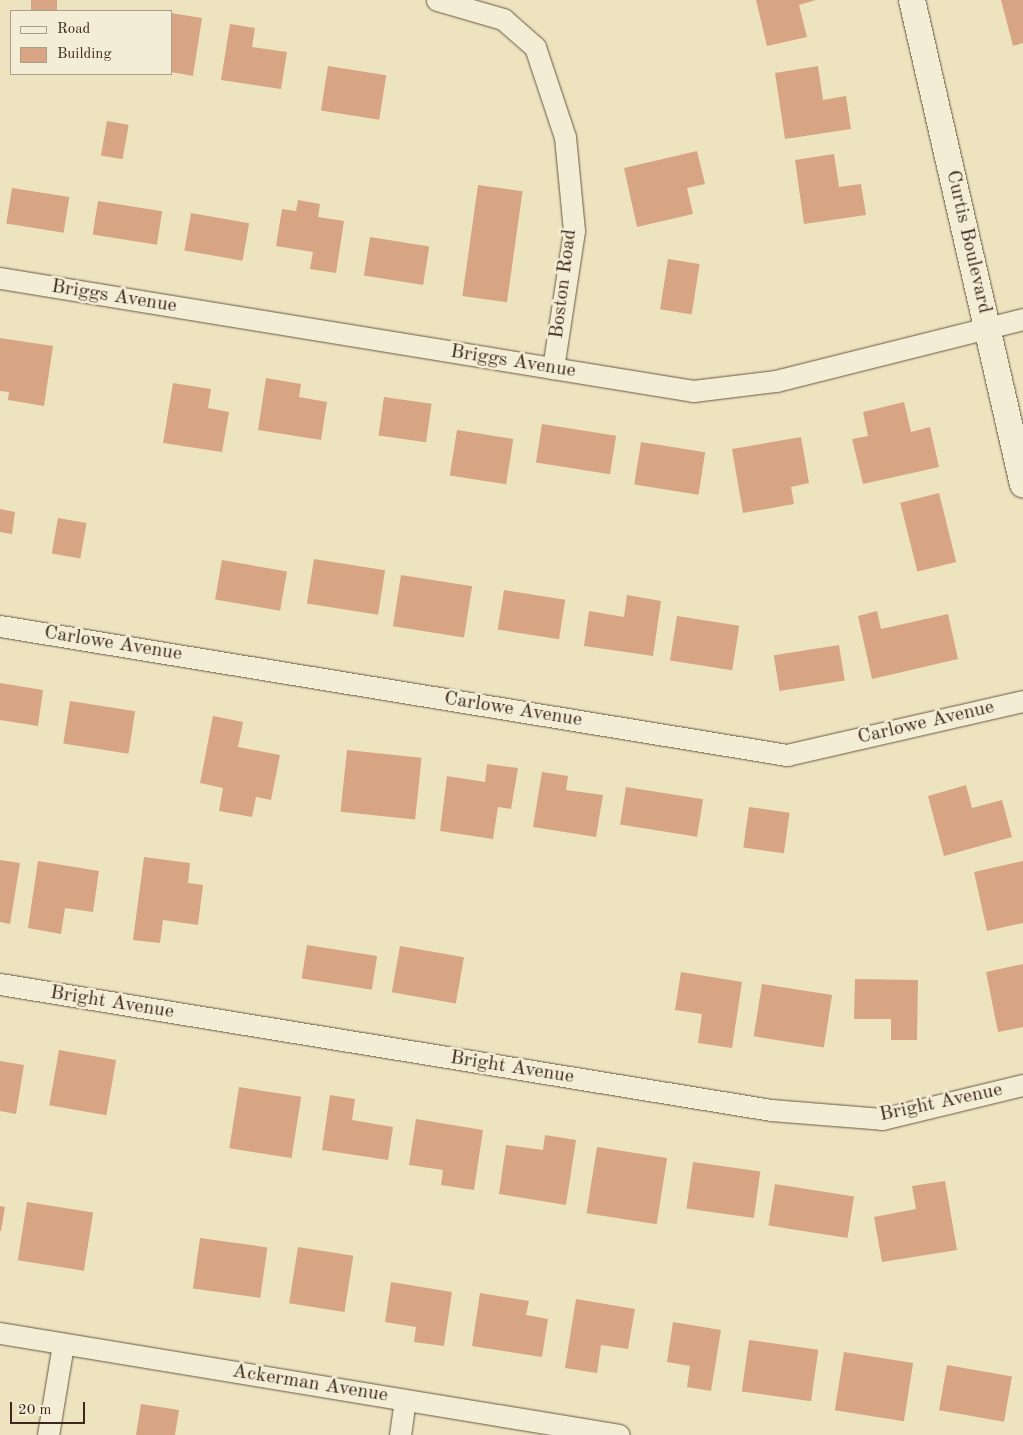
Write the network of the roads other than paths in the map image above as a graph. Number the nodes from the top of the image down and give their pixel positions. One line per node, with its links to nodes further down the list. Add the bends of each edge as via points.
1 (437, 0): 6 (street, Boston Road, via 503,19 535,47 565,137 574,231)
2 (912, 0): 5 (street, Curtis Boulevard)
3 (0, 278): 6 (street, Briggs Avenue)
4 (1023, 319): 5 (street, Briggs Avenue)
5 (987, 327): 6 (street, Briggs Avenue, via 776,381 693,391); 7 (street, Curtis Boulevard)
6 (553, 368)
7 (1023, 484)
8 (0, 626): 9 (street, Carlowe Avenue, via 787,755)
9 (1023, 701)
10 (0, 984): 11 (street, Bright Avenue, via 771,1110 882,1119)
11 (1023, 1085)
12 (0, 1333): 13 (street, Ackerman Avenue)
13 (63, 1344): 14 (street, Ackerman Avenue); 15 (street)
14 (405, 1400): 16 (street); 17 (street, Ackerman Avenue)
15 (48, 1435)
16 (400, 1435)
17 (619, 1435)

